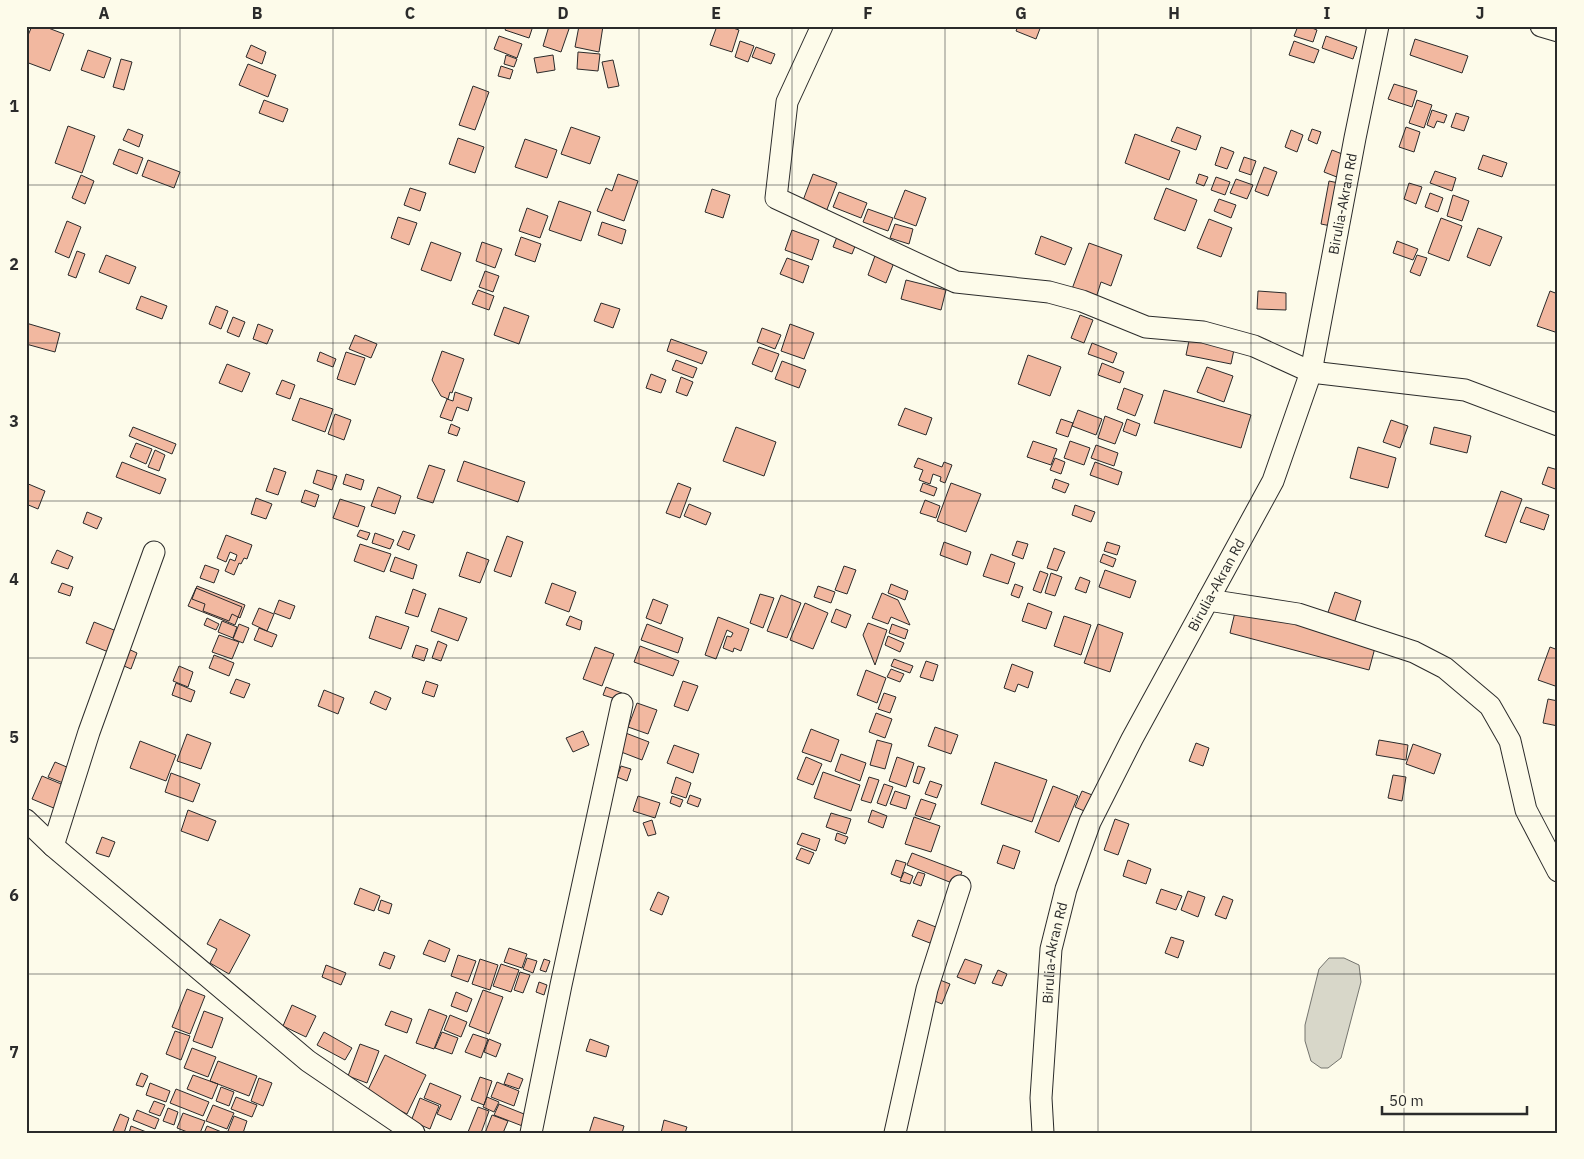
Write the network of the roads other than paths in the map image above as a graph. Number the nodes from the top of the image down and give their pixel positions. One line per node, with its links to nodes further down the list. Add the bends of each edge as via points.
1 (822, 26): 5 (street, via 787,102 776,198 956,282 1049,292 1082,300 1146,327 1203,332 1254,346)
2 (1378, 26): 5 (street, Birulia-Akran Rd)
3 (1541, 26): 4 (street)
4 (1558, 31)
5 (1311, 372): 6 (street, via 1465,390); 8 (street, Birulia-Akran Rd, via 1273,481)
6 (1558, 426)
7 (154, 552): 11 (street, via 89,732)
8 (1208, 600): 12 (street, via 1298,614 1414,652 1445,668 1490,706 1510,741 1526,810); 18 (street, Birulia-Akran Rd, via 1090,822 1066,889 1051,949 1041,1098)
9 (622, 704): 16 (street)
10 (26, 820): 11 (street)
11 (53, 846): 14 (street, via 308,1061)
12 (1558, 871)
13 (960, 886): 17 (street, via 927,989)
14 (391, 1126): 15 (street)
15 (414, 1133)
16 (531, 1133)
17 (895, 1133)
18 (1043, 1133)

